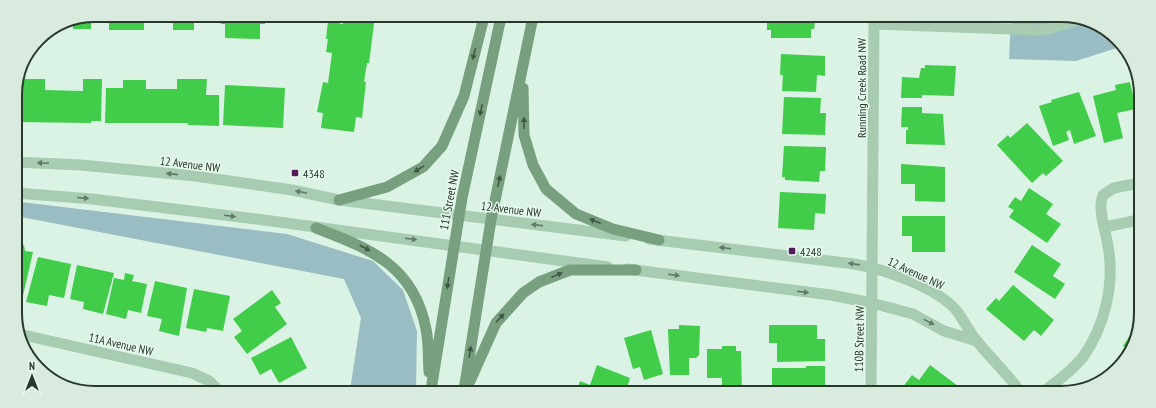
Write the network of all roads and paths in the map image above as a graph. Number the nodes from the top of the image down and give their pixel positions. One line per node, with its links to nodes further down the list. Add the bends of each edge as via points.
1 (483, 22): 9 (main road, one-way to 9, via 464,96 442,146 423,167 387,187)
2 (499, 22): 10 (main road, 111 Street NW, one-way to 10)
3 (532, 22): 5 (main road)
4 (1069, 23): 18 (street, Running Creek Road NW, via 1038,30 874,24)
5 (522, 70): 11 (main road, one-way to 5); 15 (main road, one-way to 5, via 614,228 576,214 546,189 533,165 524,134)
6 (22, 162): 9 (street, 12 Avenue NW, one-way to 6, via 292,190 195,176)
7 (1134, 184): 13 (street, via 1114,188 1103,195 1101,208)
8 (22, 193): 14 (street, one-way to 14, via 92,199)
9 (339, 200): 10 (street, 12 Avenue NW)
10 (459, 215): 11 (street, 12 Avenue NW); 16 (main road, 111 Street NW)
11 (491, 220): 15 (street, 12 Avenue NW, one-way to 11); 17 (main road)
12 (1134, 221): 13 (street)
13 (1105, 227): 31 (street, via 1110,256 1110,277 1101,322 1083,356)
14 (316, 228): 16 (street, one-way to 16); 25 (main road, one-way to 25, via 368,249 386,261 405,281 419,305 427,331)
15 (659, 240): 18 (street, 12 Avenue NW, one-way to 15)
16 (454, 245): 17 (street); 26 (main road, 111 Street NW, one-way to 26)
17 (486, 249): 19 (street); 27 (main road, one-way to 17)
18 (873, 267): 20 (street, Running Creek Road NW); 23 (street, 12 Avenue NW, via 900,277 948,302 962,317)
19 (636, 270): 21 (street, one-way to 21, via 831,295); 28 (main road, one-way to 19, via 496,323 522,294 540,282 570,270)
20 (873, 287): 21 (street, 110B Street NW)
21 (872, 303): 23 (street, one-way to 23, via 913,314 944,331); 29 (street, 110B Street NW)
22 (26, 335): 24 (street, 11A Avenue NW, via 192,373)
23 (977, 341): 30 (street, 12 Avenue NW)
24 (212, 386)
25 (430, 386)
26 (431, 386)
27 (466, 386)
28 (467, 386)
29 (871, 386)
30 (1015, 386)
31 (1051, 386)

